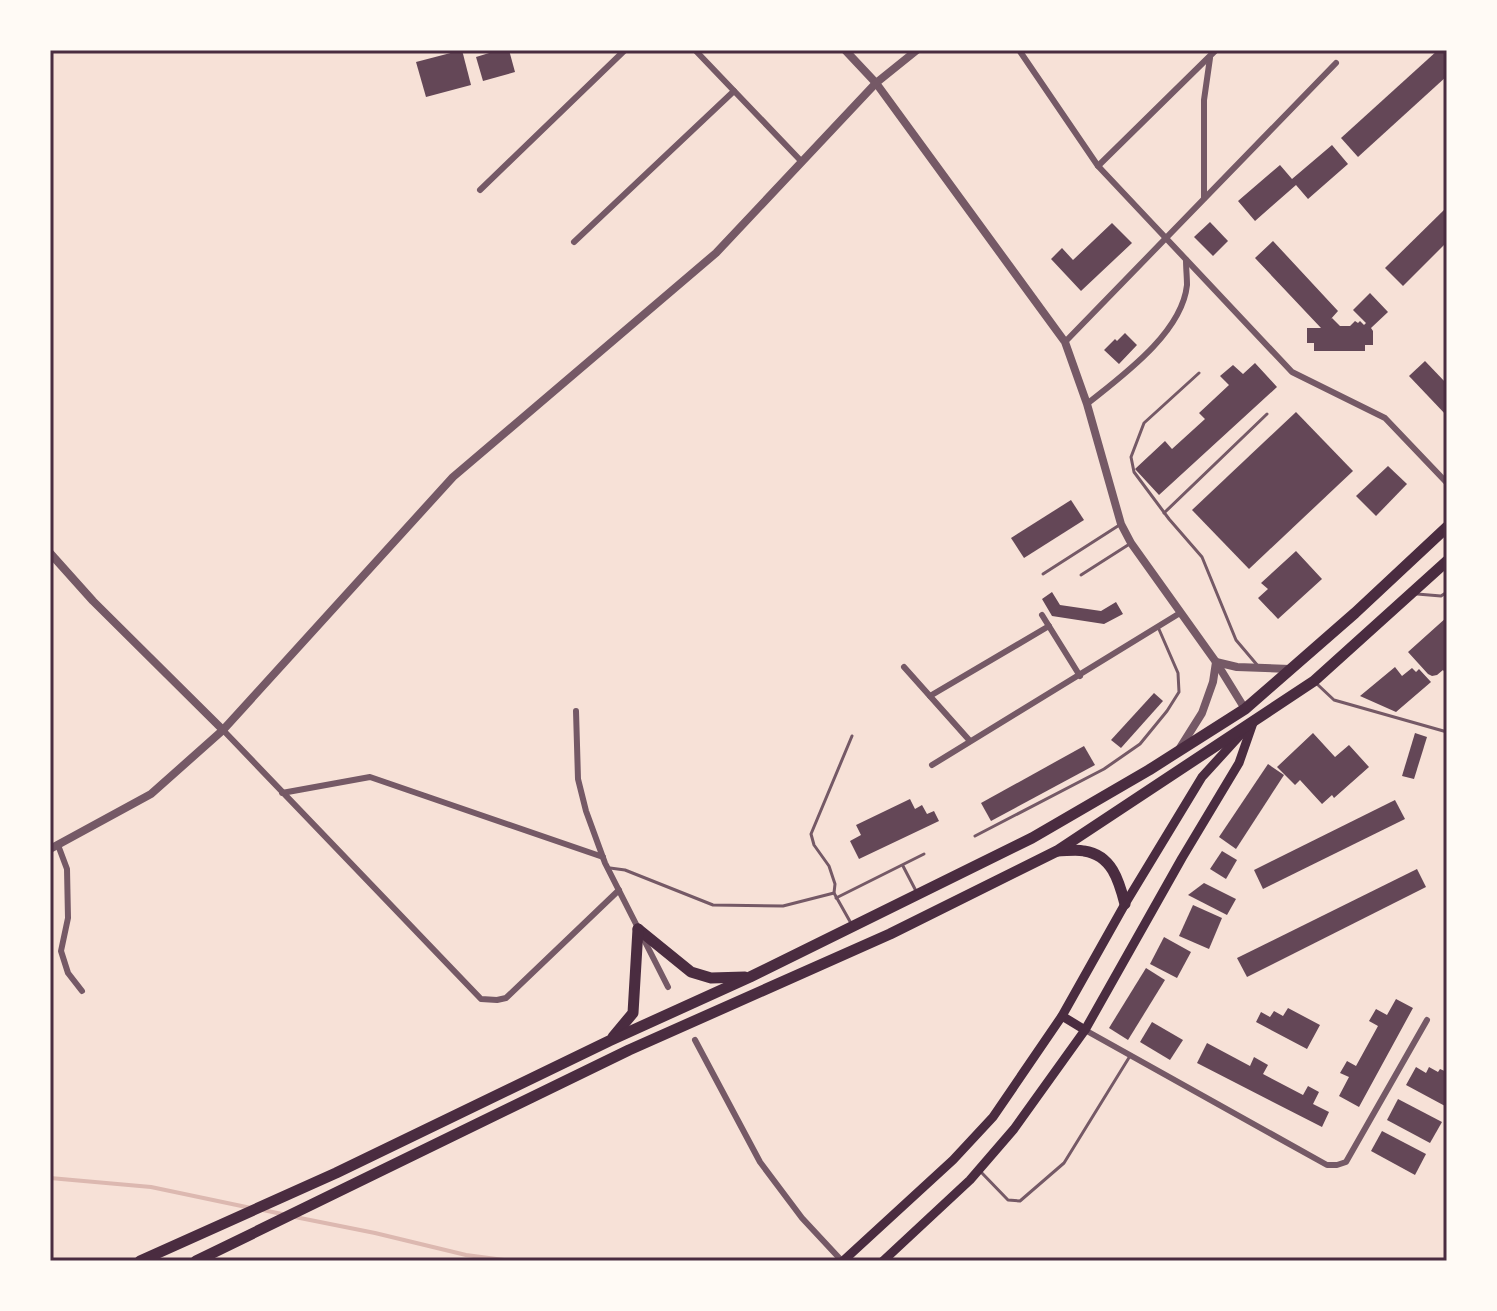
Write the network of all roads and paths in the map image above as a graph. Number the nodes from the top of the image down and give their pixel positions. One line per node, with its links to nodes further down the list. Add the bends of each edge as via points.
1 (625, 50): 12 (street)
2 (695, 50): 9 (street)
3 (845, 50): 8 (street)
4 (917, 50): 8 (street)
5 (1019, 50): 11 (street)
6 (1213, 53): 11 (street); 13 (street, via 1204,100)
7 (1336, 63): 13 (street)
8 (876, 83): 10 (street); 17 (street)
9 (734, 91): 10 (street); 15 (street)
10 (802, 162): 46 (street, via 716,253 453,477)
11 (1098, 166): 14 (street)
12 (480, 190)
13 (1204, 198): 14 (street)
14 (1166, 237): 16 (street); 17 (street)
15 (574, 242)
16 (1186, 260): 19 (street, via 1187,287 1176,318 1139,362); 21 (street, via 1292,372 1385,418)
17 (1065, 342): 19 (street)
18 (1199, 373): 22 (lane, via 1144,423 1131,457 1134,472)
19 (1087, 404): 23 (street)
20 (1267, 414): 22 (lane)
21 (1447, 483)
22 (1164, 513): 38 (lane, via 1202,557 1236,640)
23 (1121, 524): 25 (street); 28 (lane)
24 (1447, 527): 39 (highway)
25 (1131, 543): 29 (lane); 32 (street)
26 (50, 553): 46 (street)
27 (1447, 561): 31 (highway)
28 (1043, 574)
29 (1081, 575)
30 (1447, 592): 31 (lane)
31 (1413, 594): 41 (highway)
32 (1180, 613): 35 (street); 36 (street)
33 (1042, 615): 34 (street)
34 (1049, 626): 40 (street); 42 (street)
35 (1158, 627): 40 (street); 53 (lane, via 1178,673 1179,692 1140,744 1104,769)
36 (1216, 662): 38 (street); 43 (street); 50 (street, via 1202,713)
37 (904, 667): 42 (street)
38 (1260, 669): 39 (street)
39 (1290, 669): 43 (highway)
40 (1080, 676): 49 (street)
41 (1314, 681): 45 (highway); 47 (lane, via 1334,700)
42 (930, 696): 49 (street)
43 (1245, 709): 45 (highway); 50 (highway)
44 (576, 711): 57 (street, via 578,779)
45 (1254, 720): 55 (highway); 63 (main road, via 1202,777); 71 (main road, via 1239,763)
46 (223, 730): 52 (street); 54 (street, via 151,794)
47 (1447, 732)
48 (852, 736): 62 (lane, via 811,834 829,866)
49 (970, 741): 51 (street)
50 (1177, 752): 61 (highway, via 1032,838)
51 (932, 765)
52 (282, 793): 57 (street, via 370,777); 60 (street, via 481,999 506,998)
53 (975, 836)
54 (54, 847): 68 (street, via 67,869 68,918 61,951 68,973)
55 (1057, 851): 63 (highway, via 1084,850 1111,865); 77 (highway, via 890,934 629,1050)
56 (924, 854): 58 (lane)
57 (603, 857): 59 (street)
58 (902, 865): 61 (lane); 62 (lane)
59 (608, 868): 60 (street); 62 (lane, via 713,905 783,906)
60 (619, 890): 65 (street)
61 (918, 895): 64 (highway)
62 (835, 896): 64 (lane)
63 (1125, 904): 69 (main road)
64 (853, 926): 66 (highway)
65 (638, 929): 66 (highway, via 691,972 711,978); 67 (street); 73 (highway, via 633,1013)
66 (750, 977): 73 (highway)
67 (668, 987)
68 (82, 991)
69 (1062, 1016): 71 (main road); 78 (main road, via 993,1117)
70 (1427, 1020): 74 (street, via 1346,1162 1337,1165 1327,1165)
71 (1085, 1030): 74 (street); 75 (main road)
72 (695, 1040): 78 (street, via 760,1162)
73 (609, 1041): 76 (highway)
74 (1130, 1056): 75 (lane, via 1064,1163 1020,1201 1008,1200)
75 (979, 1170): 79 (main road)
76 (140, 1261)
77 (196, 1261)
78 (843, 1261)
79 (883, 1261)

